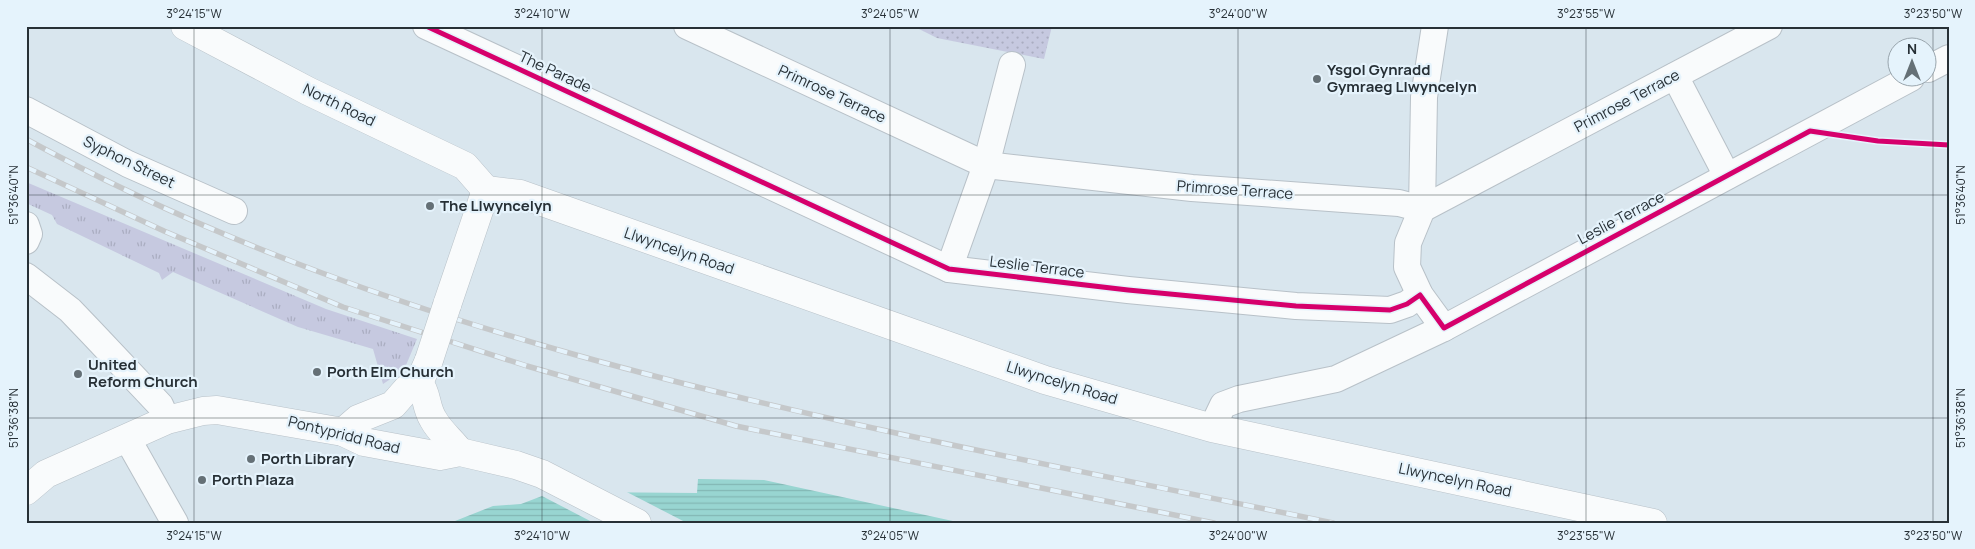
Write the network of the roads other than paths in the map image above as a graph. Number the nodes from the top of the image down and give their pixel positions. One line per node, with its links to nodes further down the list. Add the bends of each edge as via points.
1 (186, 26): 13 (main road, North Road, via 308,91 465,166)
2 (426, 26): 10 (street, The Parade)
3 (687, 26): 11 (street, Primrose Terrace)
4 (1434, 26): 14 (street, via 1424,97)
5 (1769, 26): 7 (street, Primrose Terrace)
6 (1012, 66): 11 (street)
7 (1674, 76): 12 (street); 14 (street, Primrose Terrace)
8 (1892, 88): 12 (street, Leslie Terrace)
9 (26, 110): 15 (street, Syphon Street, via 128,164)
10 (674, 141): 18 (street, Leslie Terrace)
11 (986, 165): 14 (street, Primrose Terrace, via 1192,188 1399,203); 18 (street)
12 (1727, 176): 21 (street, Leslie Terrace)
13 (486, 190): 22 (main road, bridge); 24 (main road, Llwyncelyn Road, via 520,194 1045,380)
14 (1422, 209): 20 (street, via 1408,243 1407,267)
15 (234, 211)
16 (26, 225): 17 (street, via 29,234)
17 (26, 242)
18 (949, 269): 20 (street, Leslie Terrace, via 1296,306 1390,310)
19 (26, 276): 23 (street, via 87,327 160,405)
20 (1420, 295): 21 (street)
21 (1444, 328): 24 (street, Leslie Terrace, via 1336,379 1239,398 1223,405)
22 (424, 371): 25 (main road, via 393,405 358,420); 27 (main road, via 427,407 433,420)
23 (167, 420): 25 (main road, Pontypridd Road, via 217,410); 26 (main road, Pontypridd Road)
24 (1212, 428): 31 (main road, Llwyncelyn Road)
25 (343, 432): 27 (main road, Pontypridd Road, via 364,442 440,456)
26 (127, 438): 28 (main road, Pontypridd Road); 29 (street)
27 (460, 452): 30 (main road, Pontypridd Road, via 542,474)
28 (33, 480)
29 (175, 523)
30 (637, 523)
31 (1653, 523)

